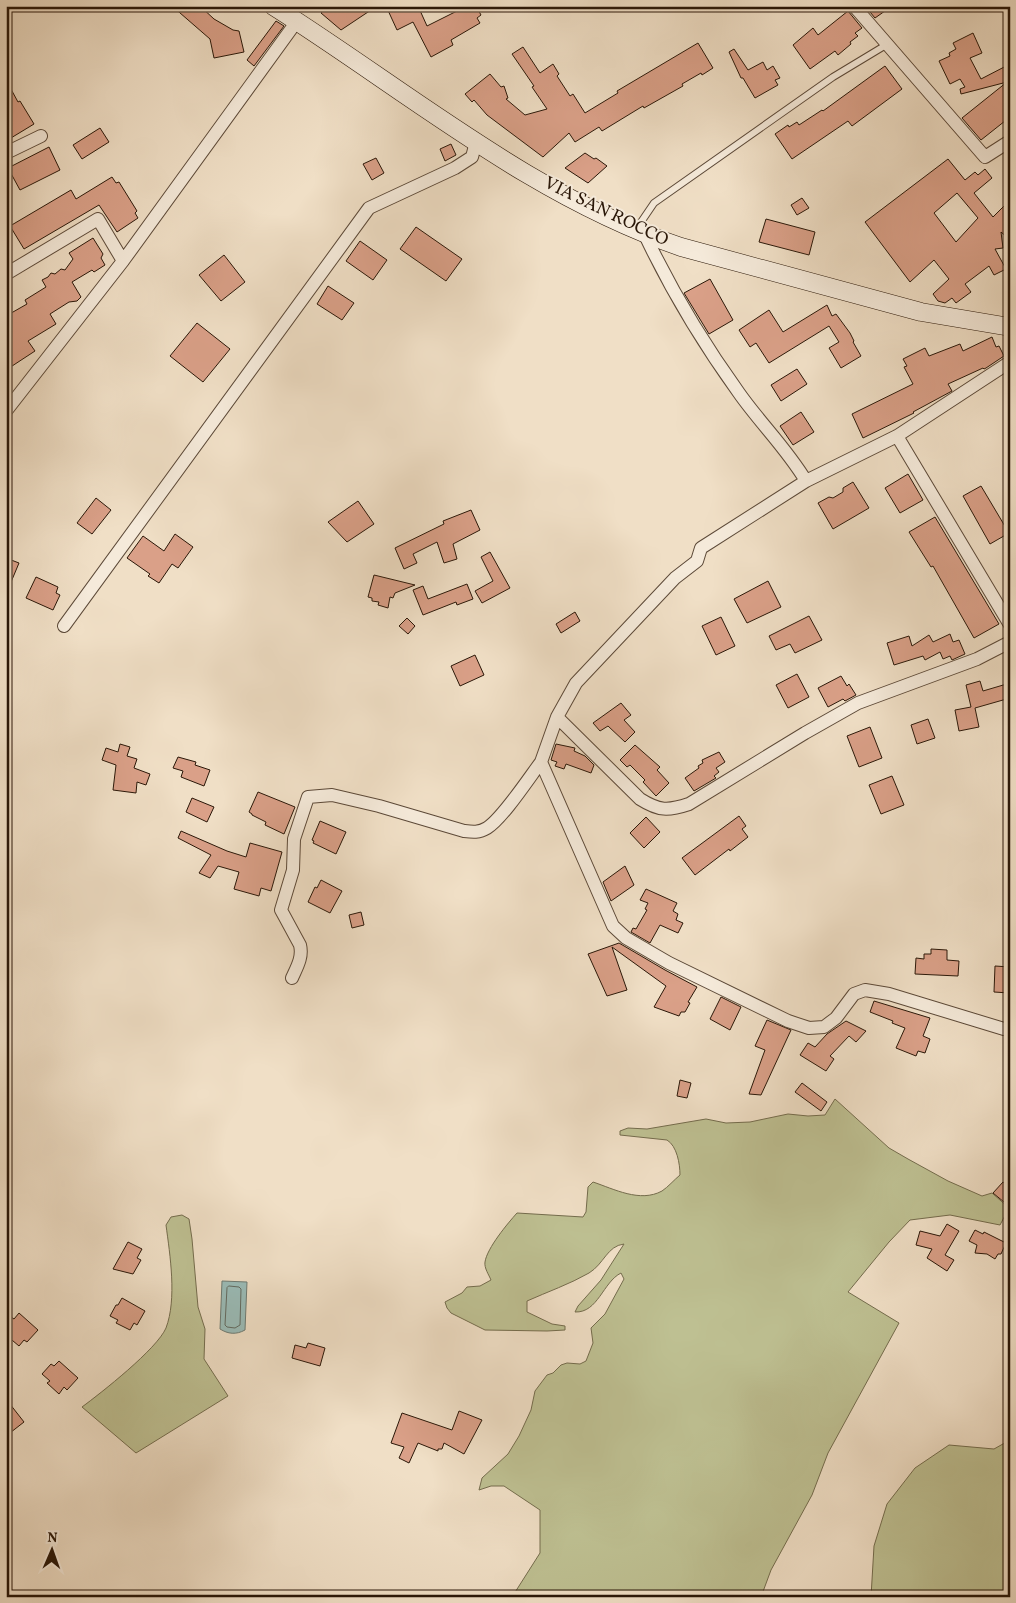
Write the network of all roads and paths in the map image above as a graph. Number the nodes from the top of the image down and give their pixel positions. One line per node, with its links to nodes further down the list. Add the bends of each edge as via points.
1 (854, 6): 3 (street)
2 (286, 11): 5 (street, VIA SAN ROCCO); 9 (street)
3 (886, 45): 6 (street, via 985,157); 8 (lane, via 832,77 654,204)
4 (41, 136): 7 (street)
5 (476, 142): 8 (street, VIA SAN ROCCO, via 560,192); 17 (street, via 472,158 369,208)
6 (1010, 142)
7 (6, 153)
8 (640, 232): 11 (street, VIA SAN ROCCO, via 681,247 921,312); 15 (street, via 705,344)
9 (123, 261): 10 (street, via 98,219); 13 (street)
10 (6, 274)
11 (1010, 327)
12 (1010, 362): 14 (street)
13 (6, 411)
14 (897, 436): 15 (street); 16 (street)
15 (806, 481): 19 (street, via 701,548 697,561 675,578 576,683)
16 (1010, 625)
17 (64, 626)
18 (1010, 642): 19 (street, via 977,659 858,703 689,804 671,810 653,807 640,799)
19 (557, 717): 20 (street)
20 (541, 762): 21 (street, via 495,822 481,831 472,832 332,795 308,797 294,839 293,870 281,910 302,951); 22 (street, via 613,926 626,938 669,963 809,1028 824,1027 836,1018 854,994 865,990)
21 (292, 978)
22 (1010, 1029)

